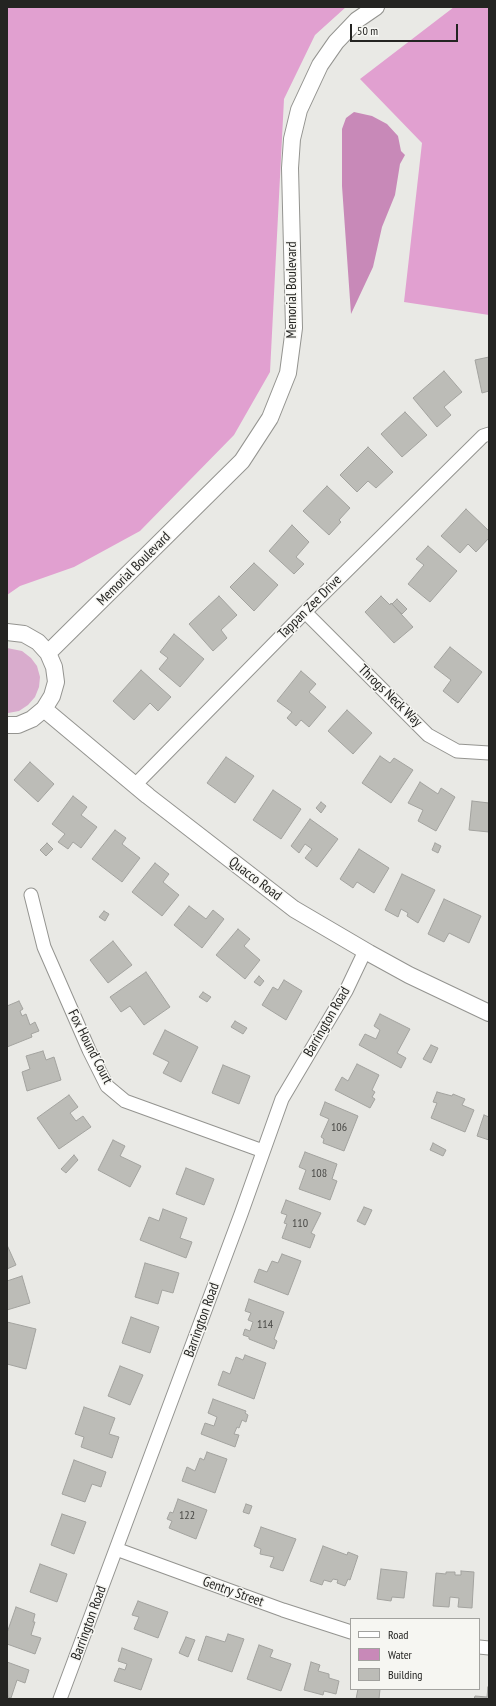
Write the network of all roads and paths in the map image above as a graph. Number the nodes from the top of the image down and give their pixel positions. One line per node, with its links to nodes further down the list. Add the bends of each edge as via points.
1 (376, 7): 5 (street, Memorial Boulevard, via 357,20 336,42 320,65 299,110 292,139 290,168 294,328 288,373 270,418 242,461)
2 (489, 434): 3 (street, Tappan Zee Drive, via 483,436)
3 (305, 612): 8 (street, Throgs Neck Way, via 428,735 457,751); 9 (street, Tappan Zee Drive)
4 (7, 632): 5 (street, via 24,634 38,642)
5 (48, 653): 6 (street, via 54,667 56,682 52,696)
6 (44, 709): 7 (street, via 32,719 18,725); 9 (street, Quacco Road)
7 (7, 725)
8 (489, 753)
9 (135, 785): 11 (street, Quacco Road, via 289,905)
10 (31, 895): 13 (street, Fox Hound Court, via 44,947 107,1086 125,1101)
11 (365, 951): 12 (street, Quacco Road); 13 (street, Barrington Road, via 346,991 282,1099)
12 (489, 1013)
13 (263, 1151): 14 (street, Barrington Road)
14 (116, 1549): 15 (street, Gentry Street); 16 (street, Barrington Road)
15 (350, 1632)
16 (60, 1699)

